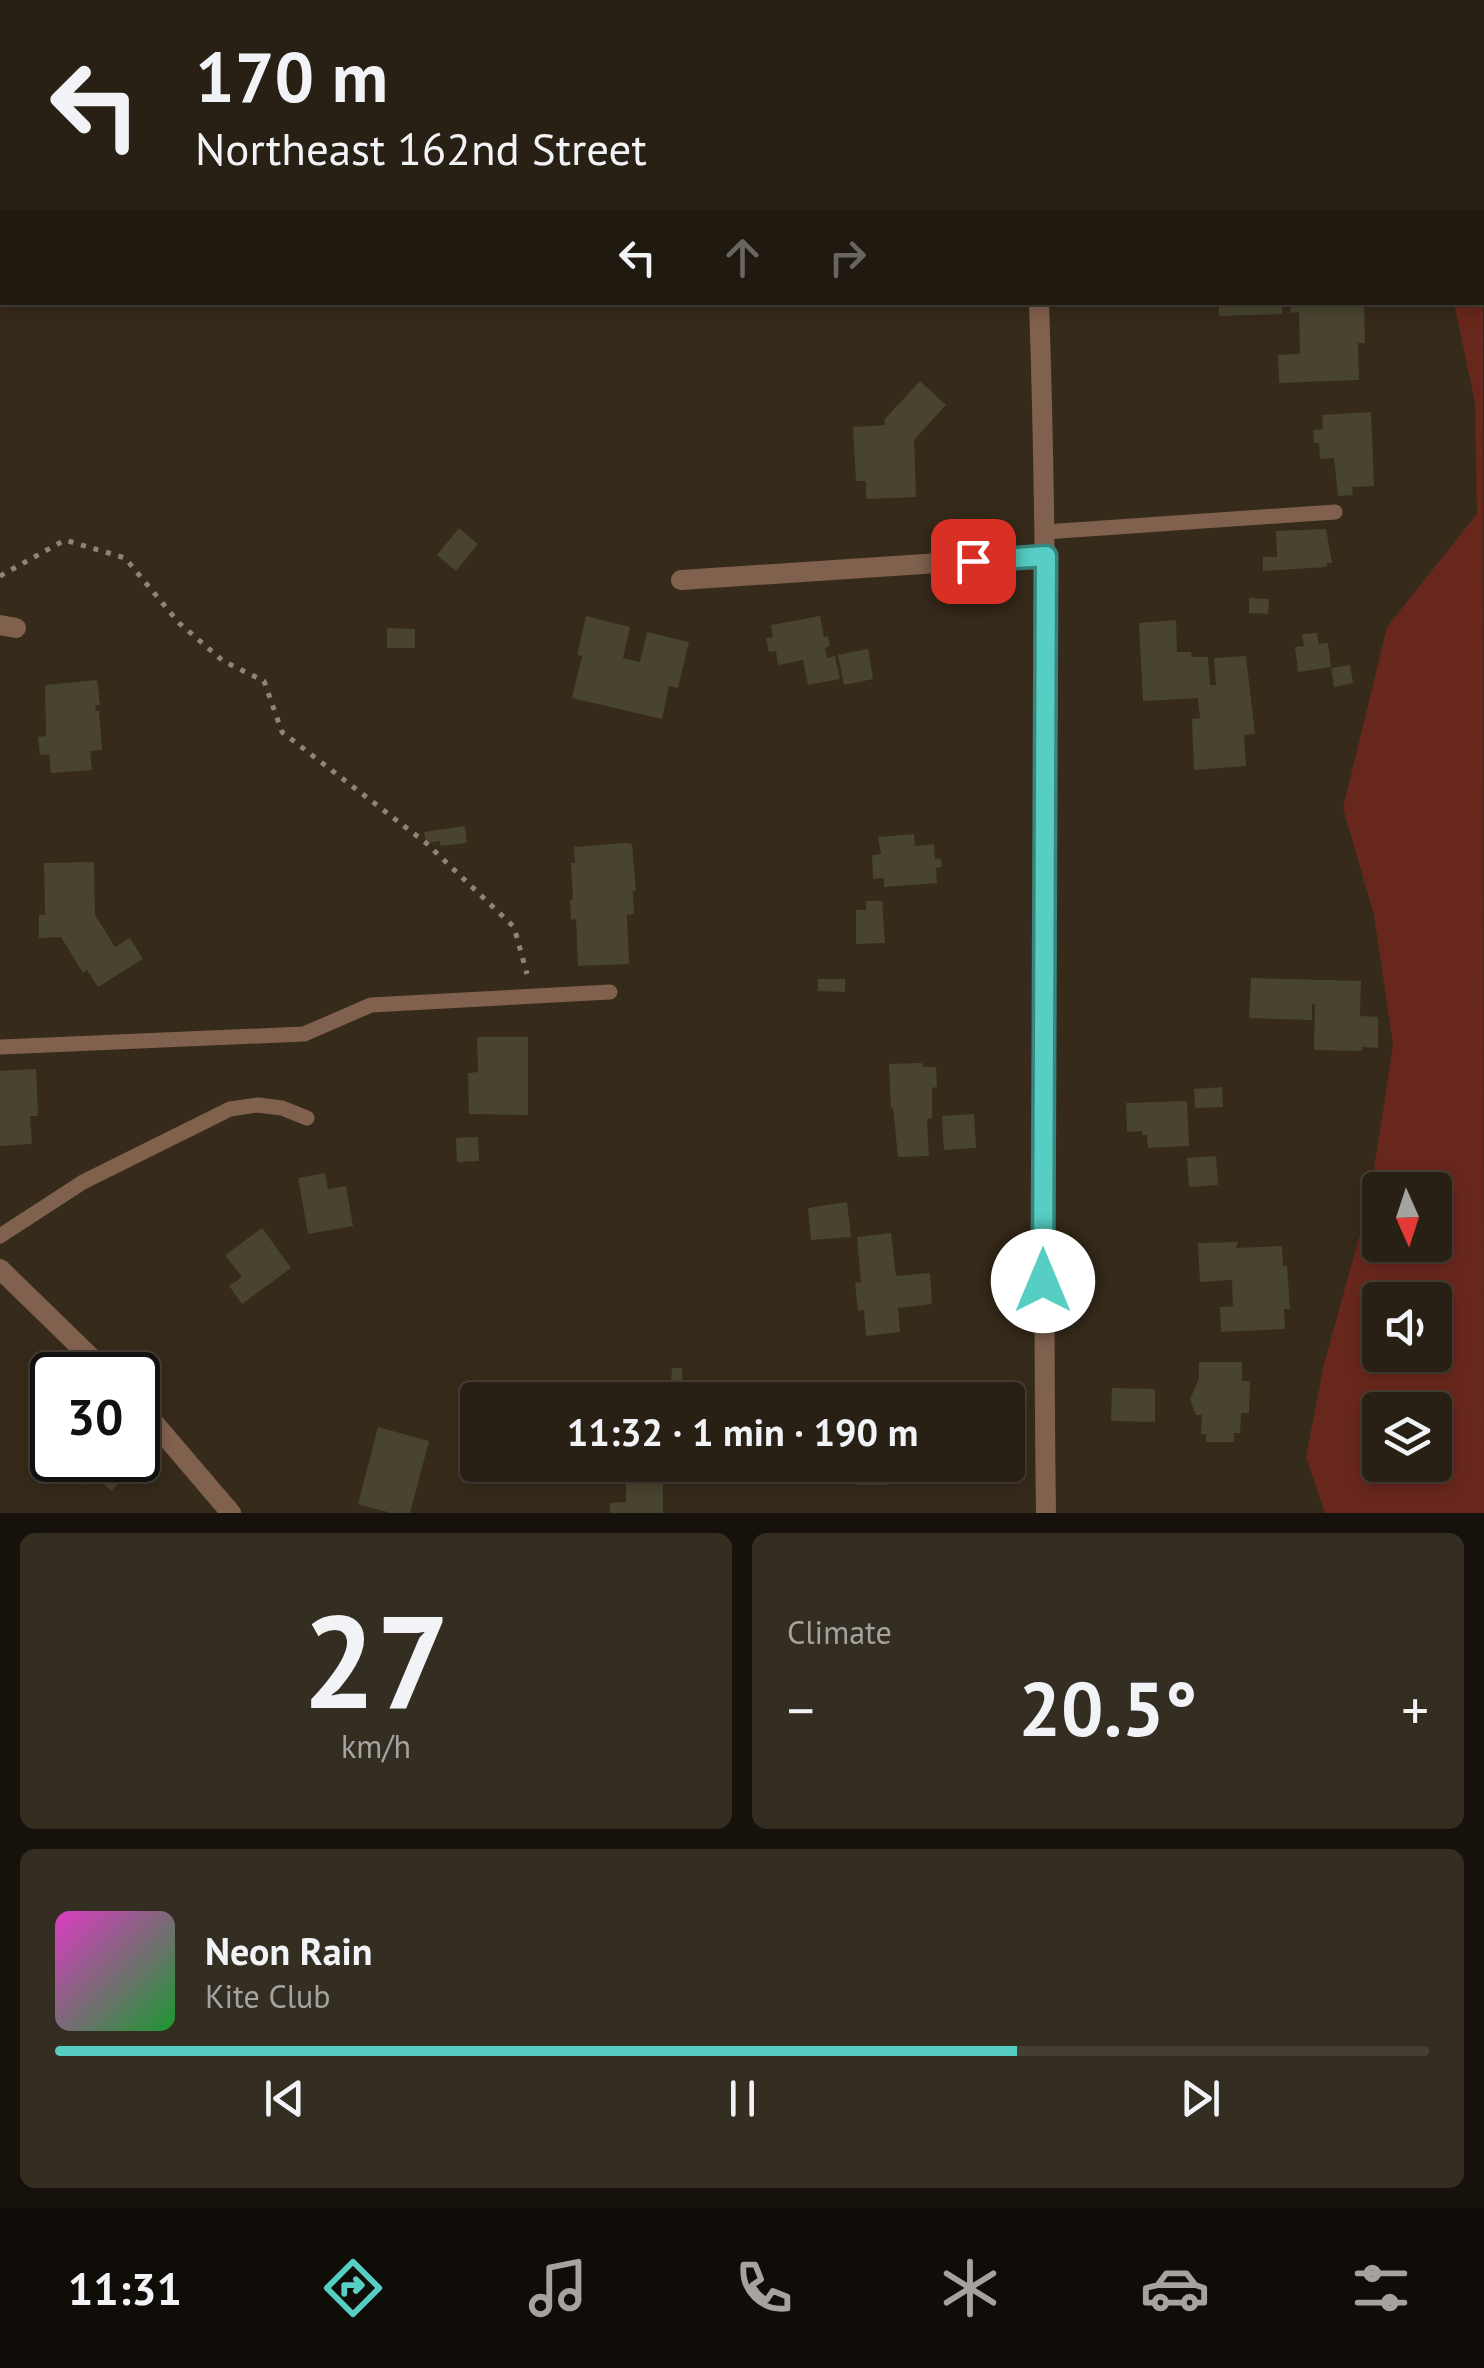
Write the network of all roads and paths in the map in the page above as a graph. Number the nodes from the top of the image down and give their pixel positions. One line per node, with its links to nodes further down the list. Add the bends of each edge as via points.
1 (1039, 305): 3 (street)
2 (1335, 512): 3 (lane)
3 (1045, 532): 4 (street)
4 (1046, 556): 6 (street); 16 (street)
5 (0, 576): 8 (path, via 65,540 124,558 179,624 223,661 264,681 282,732 426,842 514,927)
6 (681, 580)
7 (610, 992): 8 (lane)
8 (533, 995): 9 (lane, via 370,1005 304,1034)
9 (0, 1046)
10 (306, 1118): 11 (lane, via 258,1104 230,1110 82,1182)
11 (0, 1236)
12 (0, 1269): 13 (street)
13 (85, 1352)
14 (160, 1430): 15 (street)
15 (231, 1513)
16 (1046, 1513)

